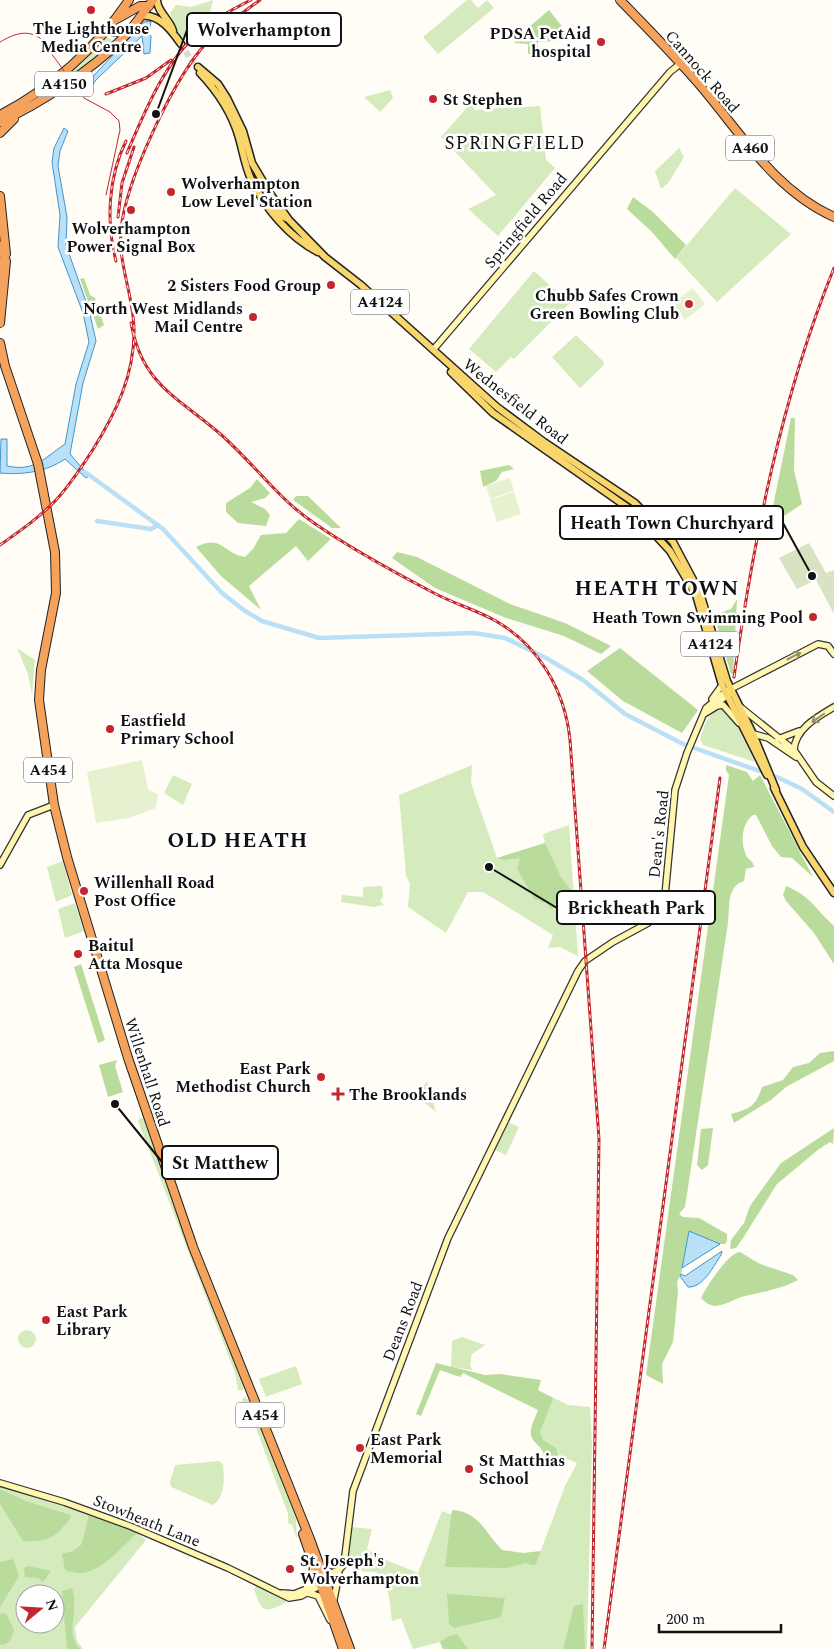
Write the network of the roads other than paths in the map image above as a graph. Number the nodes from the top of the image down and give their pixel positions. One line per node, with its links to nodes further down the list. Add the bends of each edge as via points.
1 (129, 0): 7 (highway, A4150)
2 (157, 0): 5 (main road)
3 (620, 0): 11 (highway, Cannock Road / A460)
4 (151, 3): 5 (main road); 6 (highway, A4150); 7 (highway)
5 (163, 14): 9 (main road, via 170,21)
6 (141, 16): 8 (highway, A4150); 9 (main road, via 157,18)
7 (112, 23): 8 (highway, via 112,31); 13 (highway, A4150, via 49,84)
8 (128, 31): 12 (highway, A4150, via 99,60)
9 (174, 34): 10 (main road)
10 (181, 44)
11 (680, 64): 20 (highway, Cannock Road / A460, via 775,175); 29 (street, Springfield Road)
12 (31, 106): 14 (highway, A4150); 15 (highway)
13 (0, 115)
14 (0, 122)
15 (0, 133)
16 (252, 163): 19 (main road); 19 (main road, Wednesfield Road / A4124, via 243,131 228,98 218,84 198,68 228,111 251,179); 21 (main road, Wednesfield Road / A4124)
17 (0, 196): 18 (highway)
18 (2, 206): 22 (highway); 25 (highway)
19 (277, 216): 21 (main road); 24 (main road, Wednesfield Road / A4124, via 310,248)
20 (834, 217)
21 (289, 220): 24 (main road, Wednesfield Road / A4124)
22 (0, 239)
23 (0, 246): 25 (highway)
24 (325, 257): 29 (main road, Wednesfield Road / A4124)
25 (3, 261): 26 (highway); 27 (highway)
26 (0, 277)
27 (0, 322)
28 (0, 343): 52 (highway, Willenhall Road / A454, via 40,472 57,572 54,608 39,682 39,707)
29 (432, 350): 30 (main road, Wednesfield Road / A4124)
30 (495, 410): 31 (main road, Wednesfield Road / A4124); 32 (main road, Wednesfield Road / A4124)
31 (585, 470): 32 (main road); 33 (main road, A4124, via 635,503 658,526 681,556)
32 (579, 475): 33 (main road, A4124, via 624,504 647,524 670,551)
33 (698, 594): 35 (main road, A4124); 36 (main road, A4124)
34 (834, 654): 36 (street, one-way to 34, via 818,644 828,646)
35 (722, 685): 36 (main road, A4124); 37 (street)
36 (728, 693): 37 (street); 38 (main road, A4124); 40 (street); 44 (main road, A4124)
37 (710, 703): 41 (street)
38 (738, 704): 42 (street); 43 (main road, A4124)
39 (834, 708): 45 (street, one-way to 45)
40 (709, 711): 41 (street); 44 (street, via 723,705)
41 (703, 716): 55 (street, Dean's Road, via 675,790 664,906 648,923 582,964)
42 (754, 716): 43 (street); 47 (street)
43 (745, 718): 46 (main road, A4124)
44 (742, 728): 46 (street); 49 (main road, A4124)
45 (803, 729): 47 (street); 48 (street, via 795,741)
46 (753, 734): 47 (street); 49 (main road, A4124)
47 (774, 738): 48 (street); 50 (street)
48 (794, 750): 50 (street)
49 (758, 752): 54 (main road, A4124, via 803,847)
50 (802, 762): 51 (street, via 816,782)
51 (834, 796)
52 (54, 805): 53 (street, via 28,815); 57 (highway, Willenhall Road / A454, via 123,1040 193,1247)
53 (0, 865)
54 (834, 893)
55 (526, 1075): 58 (street, Deans Road, via 448,1238 378,1421 353,1491)
56 (0, 1483): 60 (street, Stowheath Lane, via 136,1528 294,1598)
57 (316, 1565): 58 (street, via 331,1573); 59 (highway, Willenhall Road / A454); 60 (street)
58 (341, 1569): 59 (street); 61 (street, Deans Road)
59 (324, 1584): 60 (street, Stowheath Lane); 61 (highway, Willenhall Road / A454); 62 (highway, Willenhall Road / A454)
60 (307, 1591): 62 (street, via 318,1596)
61 (334, 1602): 64 (highway, Willenhall Road / A454)
62 (336, 1631): 63 (highway, Willenhall Road / A454)
63 (343, 1649)
64 (350, 1649)

